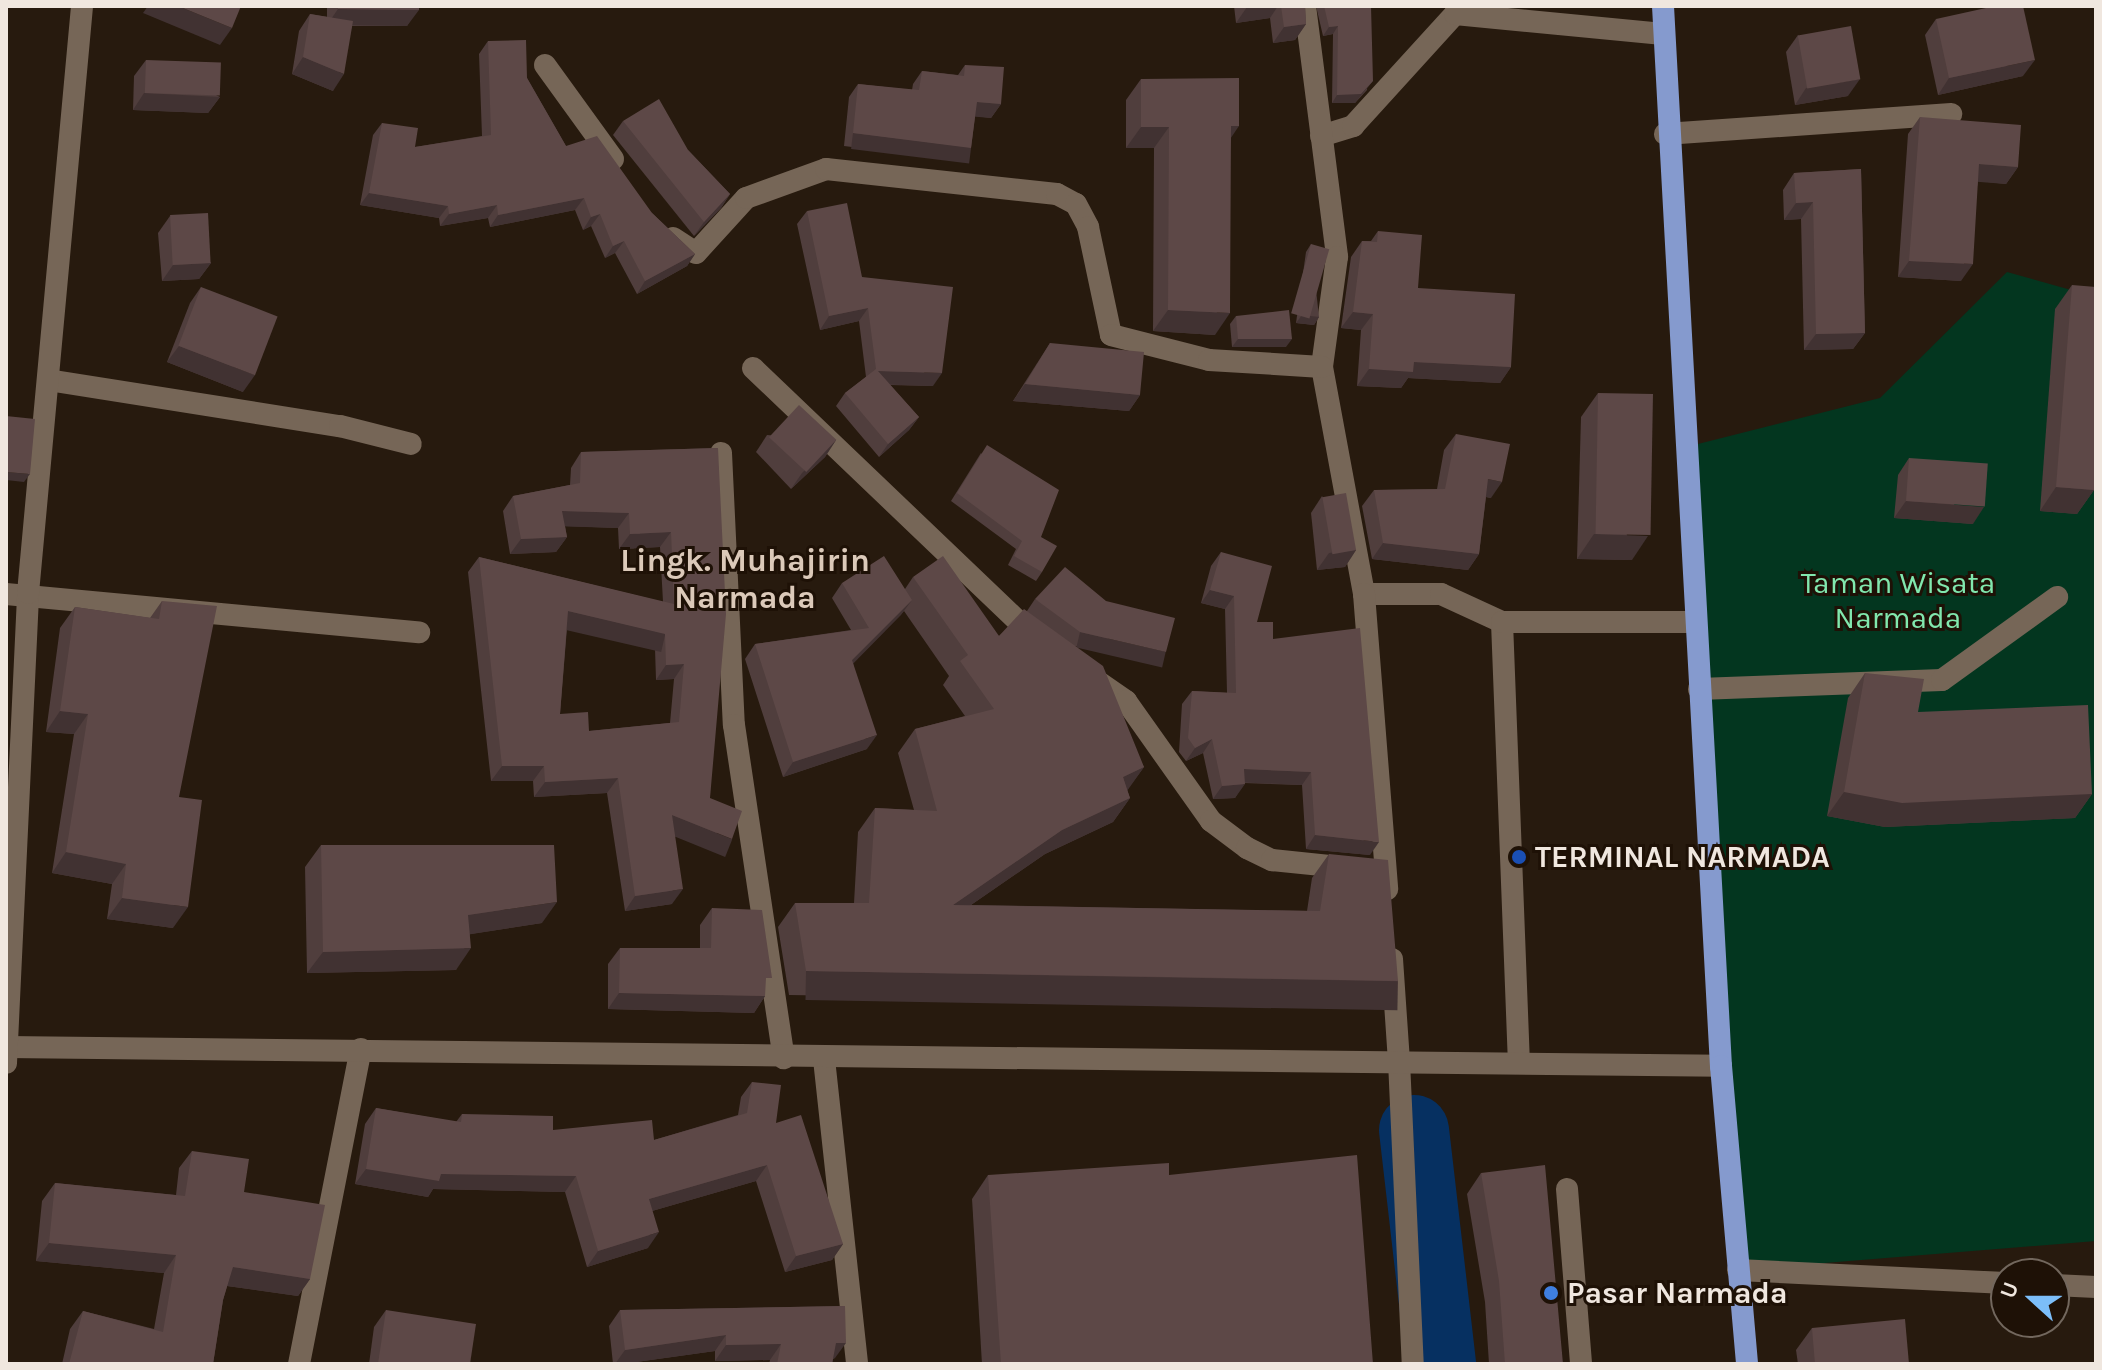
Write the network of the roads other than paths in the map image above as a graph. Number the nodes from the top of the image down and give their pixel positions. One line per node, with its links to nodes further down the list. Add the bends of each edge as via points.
1 (1305, 6): 8 (street)
2 (1663, 6): 4 (highway)
3 (81, 8): 13 (street)
4 (1663, 34): 7 (highway); 8 (street, via 1455,14 1353,126)
5 (545, 65): 9 (street)
6 (1951, 114): 7 (street)
7 (1665, 134): 20 (highway)
8 (1321, 136): 11 (street, via 1337,257)
9 (629, 182)
10 (655, 217): 11 (street, via 683,249 696,253 746,198 826,169 1057,194 1076,204 1088,227 1111,335 1209,360)
11 (1322, 367): 17 (street)
12 (753, 368): 23 (street, via 930,542 1064,660 1126,701 1211,821 1272,860)
13 (48, 380): 14 (street); 16 (street)
14 (411, 444)
15 (721, 453): 26 (street, via 734,725)
16 (17, 593): 21 (street); 24 (street)
17 (1364, 594): 19 (street, via 1441,594); 23 (street)
18 (2057, 597): 22 (street, via 1942,680)
19 (1502, 622): 20 (street); 30 (street)
20 (1695, 622): 22 (highway)
21 (419, 632)
22 (1699, 689): 31 (highway)
23 (1386, 871): 28 (street)
24 (6, 1047): 25 (street); 29 (street)
25 (361, 1049): 26 (street); 37 (street)
26 (784, 1058): 27 (street)
27 (824, 1059): 28 (street); 38 (street)
28 (1399, 1061): 30 (street); 39 (street)
29 (6, 1063)
30 (1519, 1063): 31 (street)
31 (1721, 1066): 33 (highway)
32 (1567, 1189): 40 (street)
33 (1738, 1270): 34 (street); 41 (highway)
34 (1990, 1282)
35 (2070, 1286): 36 (street)
36 (2096, 1287)
37 (299, 1364)
38 (857, 1364)
39 (1413, 1364)
40 (1581, 1364)
41 (1747, 1364)

